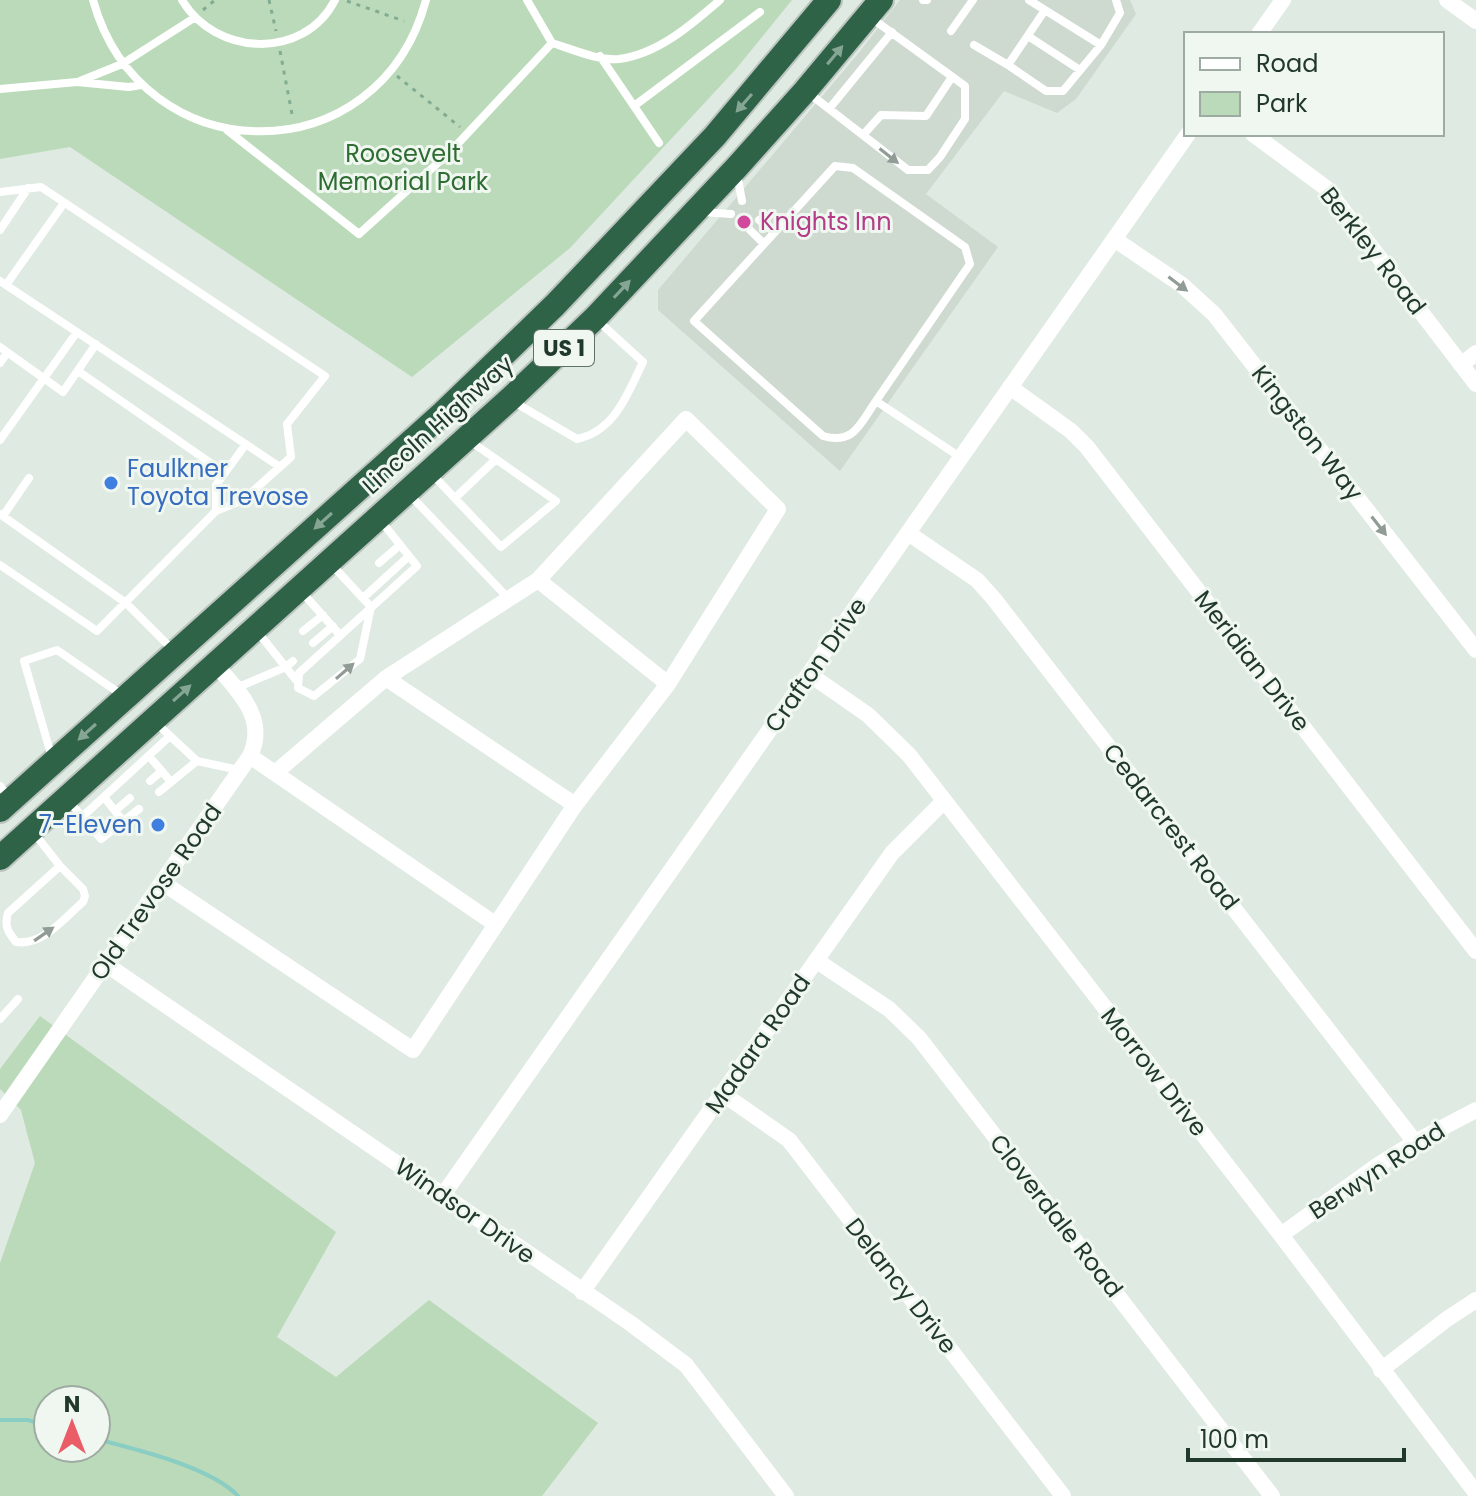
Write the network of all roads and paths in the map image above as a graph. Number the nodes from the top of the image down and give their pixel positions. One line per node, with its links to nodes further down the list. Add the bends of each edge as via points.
1 (93, 0): 30 (lane)
2 (182, 0): 18 (lane)
3 (269, 0): 25 (path)
4 (335, 0): 25 (lane, via 317,23)
5 (343, 0): 20 (path)
6 (426, 0): 20 (lane)
7 (527, 0): 26 (lane)
8 (720, 0): 29 (lane, via 651,50 617,59)
9 (973, 0): 21 (lane)
10 (1029, 0): 16 (lane)
11 (1116, 0): 28 (lane, via 1120,13)
12 (1283, 0): 23 (street)
13 (1447, 0): 19 (street)
14 (821, 3): 108 (highway, Lincoln Highway / US 1, one-way to 108, via 766,77 675,181 555,305 443,413)
15 (875, 8): 22 (lane); 38 (highway, Lincoln Highway / US 1, one-way to 15)
16 (1045, 10): 24 (lane); 28 (lane)
17 (760, 12): 39 (lane)
18 (194, 18): 25 (lane, via 236,42); 30 (lane)
19 (1476, 21)
20 (419, 26): 33 (lane)
21 (951, 31)
22 (892, 32): 34 (lane); 40 (lane)
23 (1260, 32)
24 (1028, 36): 31 (lane); 32 (lane)
25 (279, 43): 42 (path)
26 (552, 43): 29 (lane); 43 (lane)
27 (974, 45): 31 (lane)
28 (1101, 45): 32 (lane)
29 (600, 56): 39 (lane)
30 (122, 64): 35 (lane); 36 (lane)
31 (1008, 65): 32 (lane, via 1046,91 1063,91)
32 (1080, 70)
33 (391, 71): 42 (lane, via 330,118); 43 (path)
34 (952, 77): 44 (lane, via 926,116 881,115); 44 (lane, one-way to 34, via 908,170 928,170 965,119 965,86)
35 (77, 82): 36 (lane); 37 (lane)
36 (141, 85): 41 (lane, via 180,113)
37 (0, 89)
38 (805, 91): 40 (lane); 48 (highway, Lincoln Highway / US 1)
39 (634, 106): 47 (lane)
40 (829, 109): 44 (lane)
41 (226, 129): 42 (lane); 43 (lane, via 359,234)
42 (295, 129)
43 (467, 133)
44 (863, 135)
45 (1187, 136): 59 (street, Crafton Drive)
46 (1256, 136): 68 (street, Berkley Road, via 1326,188)
47 (659, 143)
48 (737, 167): 51 (lane); 53 (highway, Lincoln Highway / US 1)
49 (28, 188): 50 (lane); 52 (lane, via 41,187); 56 (lane)
50 (0, 192)
51 (742, 201)
52 (64, 203): 61 (lane); 80 (lane, via 325,376 287,424 291,457)
53 (693, 213): 54 (lane); 62 (highway, Lincoln Highway / US 1, one-way to 53)
54 (731, 214)
55 (759, 220): 58 (lane)
56 (0, 230)
57 (750, 230): 60 (lane)
58 (774, 232): 60 (lane); 74 (lane, via 835,166 853,168 965,247 970,264)
59 (1114, 239): 72 (street, Crafton Drive); 107 (street, Kingston Way, one-way to 107, via 1214,314)
60 (764, 244): 74 (lane, via 694,321 823,436 851,436)
61 (3, 283): 63 (lane)
62 (595, 318): 73 (highway, Lincoln Highway / US 1); 73 (lane, via 643,362 619,412 592,436 577,439)
63 (77, 332): 64 (lane); 70 (lane)
64 (96, 344): 69 (lane); 77 (lane)
65 (4, 350): 67 (lane); 70 (lane)
66 (1476, 353): 68 (street)
67 (0, 363)
68 (1461, 365): 71 (street, Berkley Road)
69 (78, 371): 70 (lane, via 63,392); 82 (lane)
70 (44, 379): 76 (lane)
71 (1476, 384)
72 (1010, 387): 78 (street, Crafton Drive); 144 (street, Meridian Drive, via 1087,447)
73 (510, 399): 75 (highway, Lincoln Highway / US 1)
74 (876, 401): 78 (lane)
75 (466, 438): 79 (lane); 81 (highway, Lincoln Highway / US 1)
76 (0, 440)
77 (246, 444): 80 (lane); 82 (lane)
78 (961, 458): 89 (street, Crafton Drive)
79 (496, 459): 85 (lane); 85 (lane, via 556,501 501,547)
80 (280, 467): 86 (lane, via 243,500)
81 (429, 471): 84 (highway, Lincoln Highway / US 1); 85 (lane)
82 (225, 473): 86 (lane, via 216,485)
83 (29, 478): 87 (lane)
84 (407, 491): 88 (highway, Lincoln Highway / US 1); 98 (lane)
85 (455, 498)
86 (216, 511): 99 (lane)
87 (2, 515): 99 (lane)
88 (378, 517): 90 (lane); 92 (highway, Lincoln Highway / US 1)
89 (908, 533): 111 (street, Crafton Drive); 152 (street, Cedarcrest Road, via 977,580 994,599)
90 (400, 545): 91 (lane); 93 (lane)
91 (409, 556): 97 (lane); 100 (lane, via 417,566)
92 (329, 561): 96 (highway, Lincoln Highway / US 1); 97 (lane, via 356,584)
93 (379, 563)
94 (0, 565): 99 (lane, via 97,631)
95 (538, 580): 98 (street); 114 (street); 114 (street, via 686,419 778,509)
96 (299, 588): 101 (lane); 103 (highway, Lincoln Highway / US 1)
97 (363, 598): 100 (lane)
98 (509, 599): 113 (street)
99 (126, 603): 108 (lane)
100 (371, 607): 105 (lane); 112 (lane, one-way to 100, via 298,688 314,696 360,659)
101 (323, 615): 102 (lane); 104 (lane)
102 (333, 626): 105 (lane); 106 (lane)
103 (255, 628): 109 (highway, Lincoln Highway / US 1); 110 (lane)
104 (303, 631)
105 (340, 635): 112 (lane)
106 (313, 643)
107 (1476, 650)
108 (175, 653): 116 (highway, Lincoln Highway / US 1)
109 (215, 664): 115 (street, Old Trevose Road); 117 (highway, Lincoln Highway / US 1, one-way to 109)
110 (290, 664): 112 (lane); 115 (lane)
111 (809, 674): 133 (street, Morrow Drive, via 883,727); 153 (street, Crafton Drive)
112 (298, 677)
113 (386, 678): 125 (street); 134 (street)
114 (668, 684): 134 (street)
115 (235, 688): 122 (street, Old Trevose Road, via 254,718 256,737)
116 (126, 697): 121 (highway, Lincoln Highway / US 1, one-way to 121); 121 (lane, via 57,650 24,661)
117 (161, 728): 118 (highway, Lincoln Highway / US 1); 119 (lane); 120 (lane)
118 (115, 753): 124 (lane); 129 (highway, Lincoln Highway / US 1)
119 (149, 756): 123 (lane); 124 (lane)
120 (197, 761): 122 (lane); 127 (lane)
121 (54, 762): 131 (highway, Lincoln Highway / US 1)
122 (245, 763): 125 (street); 142 (street, Old Trevose Road)
123 (162, 771): 126 (lane); 127 (lane)
124 (132, 772): 130 (lane)
125 (275, 773): 143 (street)
126 (150, 781)
127 (171, 782): 128 (lane)
128 (159, 792)
129 (66, 797): 137 (lane); 139 (highway, Lincoln Highway / US 1)
130 (104, 797): 136 (lane); 137 (lane)
131 (4, 798)
132 (130, 798): 136 (lane)
133 (943, 802): 145 (street, Madara Road, via 892,853); 154 (street, Morrow Drive)
134 (575, 805): 143 (street)
135 (139, 809): 138 (lane)
136 (115, 811): 138 (lane)
137 (82, 817): 138 (lane, via 101,839)
138 (123, 821)
139 (31, 829): 140 (highway, Lincoln Highway / US 1); 141 (lane)
140 (0, 858)
141 (60, 866): 141 (lane, one-way to 141, via 8,913 8,932 16,942 38,940 83,902 83,889)
142 (163, 883): 143 (street, via 413,1050); 146 (street, Old Trevose Road)
143 (495, 924)
144 (1476, 951)
145 (817, 961): 149 (street, Madara Road); 161 (street, Cloverdale Road, via 889,1009 919,1038)
146 (107, 965): 151 (street, Old Trevose Road); 153 (street, Windsor Drive)
147 (18, 999): 148 (lane)
148 (0, 1019)
149 (723, 1094): 155 (street, Madara Road); 160 (street, Delancy Drive, via 789,1140)
150 (1476, 1110): 152 (street, Berwyn Road)
151 (0, 1115)
152 (1415, 1142): 154 (street, Berwyn Road)
153 (443, 1195): 155 (street, Windsor Drive)
154 (1281, 1235): 157 (street, Morrow Drive)
155 (582, 1292): 159 (street, Windsor Drive, via 686,1365)
156 (1476, 1300): 157 (street)
157 (1381, 1370): 158 (street, Morrow Drive)
158 (1476, 1493)
159 (786, 1496)
160 (1063, 1496)
161 (1272, 1496)

